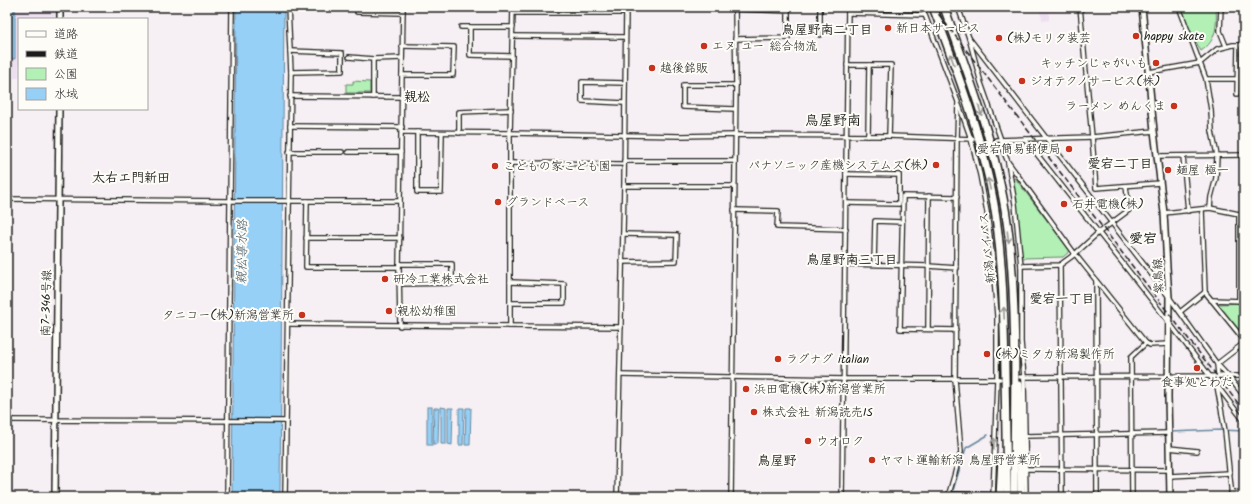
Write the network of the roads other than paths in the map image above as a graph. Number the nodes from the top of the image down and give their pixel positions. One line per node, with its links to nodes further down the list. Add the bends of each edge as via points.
1 (60, 7): 26 (street)
2 (232, 7): 104 (street)
3 (288, 7): 39 (street)
4 (356, 7): 20 (street, via 357,12)
5 (403, 7): 20 (street)
6 (513, 7): 21 (street)
7 (626, 7): 22 (street)
8 (820, 7): 30 (street)
9 (848, 7): 23 (street)
10 (869, 7): 24 (street)
11 (922, 7): 25 (street)
12 (934, 7): 154 (highway, 新潟バイパス, one-way to 12, via 1004,308 993,203 976,130)
13 (944, 7): 153 (highway, 新潟バイパス, one-way to 153, via 977,100 1003,201 1009,236)
14 (958, 7): 33 (street)
15 (1080, 7): 76 (street)
16 (1142, 7): 48 (street, 紫鳥線)
17 (1179, 7): 44 (street)
18 (1221, 7): 38 (street, via 1220,31)
19 (735, 8): 34 (street); 34 (street, via 788,11 788,38)
20 (403, 13): 37 (street)
21 (513, 13): 22 (street); 29 (street)
22 (626, 13): 32 (street)
23 (848, 13): 24 (street); 45 (street)
24 (869, 13): 25 (street)
25 (924, 15): 58 (street)
26 (60, 18)
27 (461, 27): 28 (street)
28 (470, 27): 29 (street); 40 (street, via 470,55)
29 (513, 27): 31 (street)
30 (820, 35)
31 (513, 36): 32 (street); 40 (street)
32 (625, 37): 52 (street)
33 (970, 38): 80 (street); 82 (street, via 981,84)
34 (735, 39): 53 (street)
35 (1238, 44): 36 (street); 38 (street); 51 (street)
36 (1244, 44)
37 (402, 46): 42 (street); 49 (street, via 454,47 453,75)
38 (1226, 46): 44 (street, via 1217,49)
39 (290, 51): 47 (street); 47 (street, via 342,52 342,71)
40 (512, 56): 62 (street)
41 (349, 57): 43 (street)
42 (402, 58): 43 (street); 49 (street)
43 (373, 59): 56 (street)
44 (1200, 63): 48 (street); 50 (street)
45 (847, 65): 46 (street); 73 (street)
46 (868, 65): 74 (street); 75 (street, via 891,64)
47 (291, 72): 55 (street)
48 (1149, 72): 65 (street, 紫鳥線)
49 (402, 76): 57 (street)
50 (1206, 79): 51 (street); 87 (street)
51 (1237, 79): 54 (street)
52 (625, 83): 59 (street); 59 (street, via 582,82 582,102)
53 (736, 85): 60 (street); 60 (street, via 683,85 683,107)
54 (1237, 94)
55 (290, 96): 56 (street); 63 (street)
56 (373, 97): 57 (street)
57 (401, 97): 64 (street)
58 (958, 102): 77 (street); 78 (street)
59 (624, 103): 71 (street)
60 (735, 109): 72 (street)
61 (59, 110): 103 (street, 南7-346号線)
62 (511, 110): 69 (street, via 459,112); 70 (street)
63 (290, 126): 64 (street); 83 (street)
64 (402, 127): 66 (street)
65 (1154, 131): 76 (street); 89 (street, 紫鳥線)
66 (402, 132): 67 (street); 86 (street)
67 (417, 132): 68 (street); 68 (street, via 417,192 441,192)
68 (442, 132): 69 (street)
69 (458, 133): 70 (street)
70 (510, 133): 71 (street); 93 (street)
71 (624, 134): 72 (street); 94 (street)
72 (734, 135): 73 (street); 91 (street)
73 (847, 136): 74 (street); 95 (street)
74 (868, 136): 75 (street)
75 (889, 136): 77 (street)
76 (1092, 137): 80 (street); 99 (street, via 1096,188)
77 (957, 139): 78 (street); 101 (street)
78 (972, 139): 169 (street, via 985,197 991,246 997,316)
79 (1025, 139): 80 (street); 82 (street); 119 (street)
80 (1046, 139): 117 (street)
81 (996, 140): 82 (street)
82 (1001, 140): 92 (street)
83 (289, 152): 84 (street); 105 (street)
84 (342, 152)
85 (348, 152): 86 (street)
86 (401, 152): 107 (street)
87 (1217, 155): 88 (street); 90 (street); 109 (street, via 1216,178)
88 (1244, 155)
89 (1158, 156): 90 (street); 96 (street, 紫鳥線)
90 (1183, 156): 112 (street)
91 (734, 161): 94 (street); 98 (street)
92 (1008, 162): 123 (street); 131 (street)
93 (510, 163): 94 (street); 134 (street)
94 (624, 163): 97 (street)
95 (846, 174): 108 (street); 108 (street, via 899,175 899,204)
96 (1160, 183): 99 (street); 113 (street, 紫鳥線)
97 (624, 186): 98 (street); 120 (street)
98 (734, 186): 111 (street)
99 (1126, 186): 117 (street, via 1129,210)
100 (928, 196): 101 (street); 116 (street, via 903,196); 130 (street)
101 (957, 197): 132 (street)
102 (7, 199): 103 (street)
103 (57, 199): 104 (street); 173 (street, 南7-346号線)
104 (231, 201): 105 (street); 174 (street)
105 (286, 201): 106 (street); 144 (street)
106 (307, 201): 107 (street); 121 (street)
107 (400, 201): 122 (street)
108 (846, 204): 118 (street)
109 (1210, 208): 110 (street); 115 (street)
110 (1202, 209): 112 (street); 136 (street)
111 (734, 210): 118 (street, via 778,211 778,227); 163 (street)
112 (1188, 210): 113 (street)
113 (1164, 213): 137 (street, 紫鳥線)
114 (1244, 213): 115 (street)
115 (1239, 214): 139 (street)
116 (902, 222): 126 (street, via 875,221); 129 (street)
117 (1112, 223): 119 (street); 137 (street)
118 (846, 229): 125 (street)
119 (1098, 233): 123 (street); 143 (street)
120 (623, 234): 124 (street); 124 (street, via 677,235 676,261)
121 (306, 238): 122 (street); 128 (street, via 306,267)
122 (400, 238): 128 (street)
123 (1075, 254): 127 (street); 133 (street)
124 (622, 262): 147 (street)
125 (845, 264): 126 (street); 167 (street)
126 (874, 264): 129 (street)
127 (1060, 265): 131 (street); 165 (street)
128 (399, 266): 135 (street); 135 (street, via 452,264 452,284)
129 (902, 266): 130 (street); 148 (street, via 900,329)
130 (928, 266): 132 (street); 148 (street)
131 (1021, 266): 164 (street)
132 (956, 268): 149 (street)
133 (1096, 281): 151 (street); 166 (street)
134 (510, 282): 141 (street); 141 (street, via 564,284 564,304)
135 (400, 284): 145 (street)
136 (1205, 292): 138 (street); 142 (street)
137 (1169, 297): 142 (street); 143 (street, 紫鳥線)
138 (1211, 300): 139 (street); 150 (street)
139 (1239, 301): 140 (street)
140 (1244, 301)
141 (510, 304): 146 (street)
142 (1180, 312): 155 (street)
143 (1168, 321): 152 (street, 紫鳥線); 160 (street)
144 (288, 324): 145 (street); 175 (street)
145 (400, 326): 146 (street)
146 (510, 326): 147 (street)
147 (621, 328): 156 (street)
148 (928, 329): 149 (street)
149 (956, 330): 168 (street)
150 (1244, 341): 155 (street)
151 (1146, 343): 152 (street); 158 (street, via 1131,357)
152 (1168, 344): 159 (street, 紫鳥線)
153 (1015, 347): 201 (highway, 新潟バイパス); 202 (highway, via 1020,402)
154 (1005, 352): 193 (highway); 200 (highway, 新潟バイパス)
155 (1217, 364): 157 (street); 161 (street)
156 (620, 375): 163 (street); 197 (street)
157 (1218, 375): 160 (street); 161 (street); 170 (street)
158 (1132, 376): 159 (street); 166 (street); 179 (street)
159 (1168, 376): 160 (street); 177 (street, 紫鳥線)
160 (1209, 376): 170 (street)
161 (1228, 376): 162 (street); 171 (street)
162 (1244, 376)
163 (732, 377): 167 (street); 198 (street)
164 (1022, 377): 165 (street); 181 (street)
165 (1061, 377): 166 (street); 180 (street)
166 (1095, 377): 178 (street)
167 (844, 379): 168 (street); 199 (street)
168 (955, 379): 169 (street); 192 (street, via 961,452)
169 (998, 379): 193 (street, one-way to 169)
170 (1217, 386): 176 (street); 189 (street)
171 (1244, 396)
172 (7, 420): 173 (street)
173 (55, 420): 174 (street); 194 (street, 南7-346号線)
174 (228, 421): 175 (street); 195 (street)
175 (284, 421): 196 (street)
176 (1244, 421)
177 (1169, 433): 179 (street); 182 (street, 紫鳥線)
178 (1096, 434): 179 (street); 180 (street); 186 (street)
179 (1132, 434): 187 (street)
180 (1062, 435): 181 (street); 185 (street)
181 (1025, 436): 184 (street)
182 (1169, 448): 183 (street); 188 (street, 紫鳥線)
183 (1196, 451)
184 (1025, 469): 185 (street); 203 (street)
185 (1062, 469): 186 (street); 204 (street)
186 (1097, 469): 187 (street); 205 (street)
187 (1132, 469): 188 (street); 206 (street)
188 (1169, 473): 189 (street); 207 (street, 紫鳥線)
189 (1230, 473): 190 (street)
190 (1231, 492): 191 (street); 208 (street)
191 (1244, 492)
192 (948, 495): 193 (street)
193 (995, 496)
194 (54, 497)
195 (227, 497)
196 (285, 497)
197 (617, 497)
198 (731, 497)
199 (842, 497)
200 (1007, 497)
201 (1014, 497)
202 (1021, 497)
203 (1026, 497)
204 (1062, 497)
205 (1097, 497)
206 (1132, 497)
207 (1170, 497)
208 (1232, 497)

